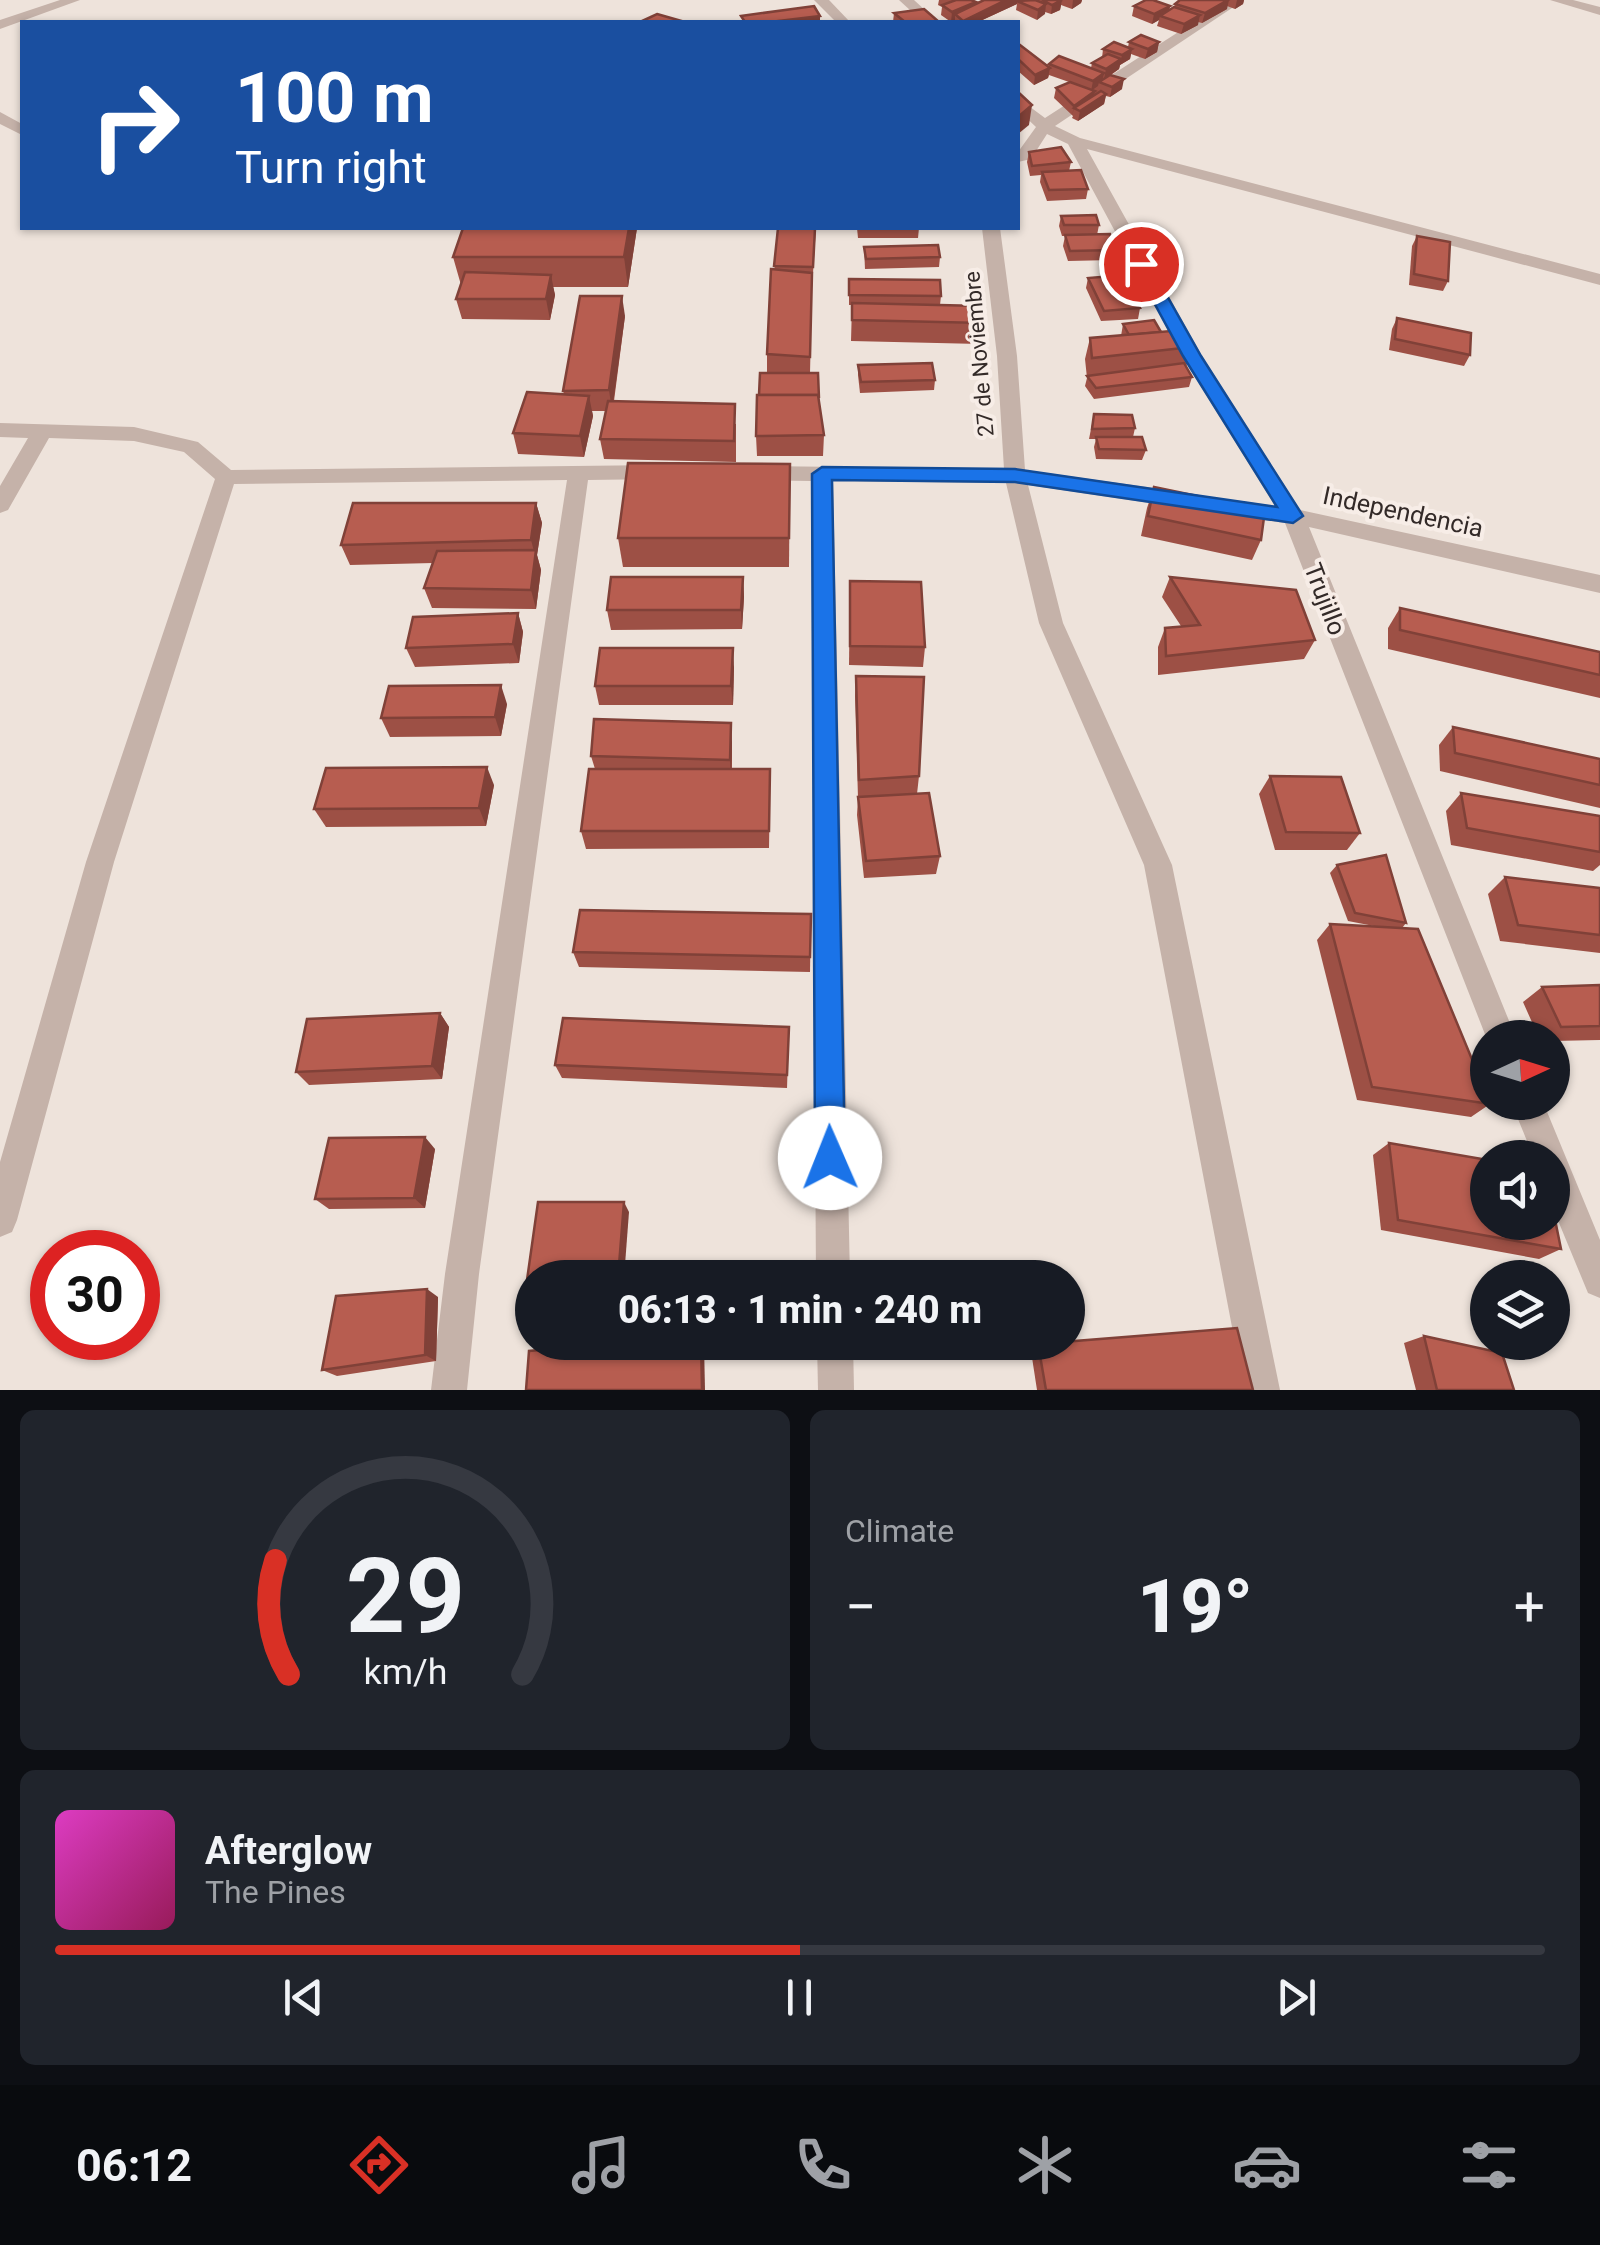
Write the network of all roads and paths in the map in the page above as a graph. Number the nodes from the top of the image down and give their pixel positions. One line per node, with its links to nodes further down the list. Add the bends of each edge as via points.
1 (73, 0): 9 (street)
2 (821, 0): 7 (street)
3 (906, 0): 8 (street)
4 (1237, 0): 11 (street)
5 (1557, 0): 6 (street)
6 (1600, 11)
7 (841, 20)
8 (928, 20)
9 (0, 25)
10 (1020, 104): 11 (street)
11 (1044, 126): 12 (street); 13 (street)
12 (1074, 141): 15 (street); 25 (street, Trujillo, via 1192,356)
13 (1020, 157)
14 (991, 230): 22 (street, 27 de Noviembre)
15 (1600, 280)
16 (0, 430): 17 (street)
17 (42, 432): 23 (street, via 134,434 191,447); 24 (street)
18 (579, 472): 19 (street); 23 (street); 33 (street, via 464,1254)
19 (691, 472)
20 (728, 473): 21 (street, Independencia)
21 (822, 474): 22 (street, Independencia); 30 (street)
22 (1015, 476): 25 (street, Independencia); 35 (street, 27 de Noviembre, via 1051,623 1158,865)
23 (226, 477): 29 (street, via 100,862)
24 (0, 505)
25 (1293, 516): 26 (street, Independencia); 27 (street, Trujillo)
26 (1600, 584)
27 (1494, 1020)
28 (1570, 1208): 31 (street)
29 (0, 1220)
30 (834, 1260)
31 (1600, 1281)
32 (835, 1360): 34 (street)
33 (450, 1390)
34 (836, 1390)
35 (1262, 1390)

